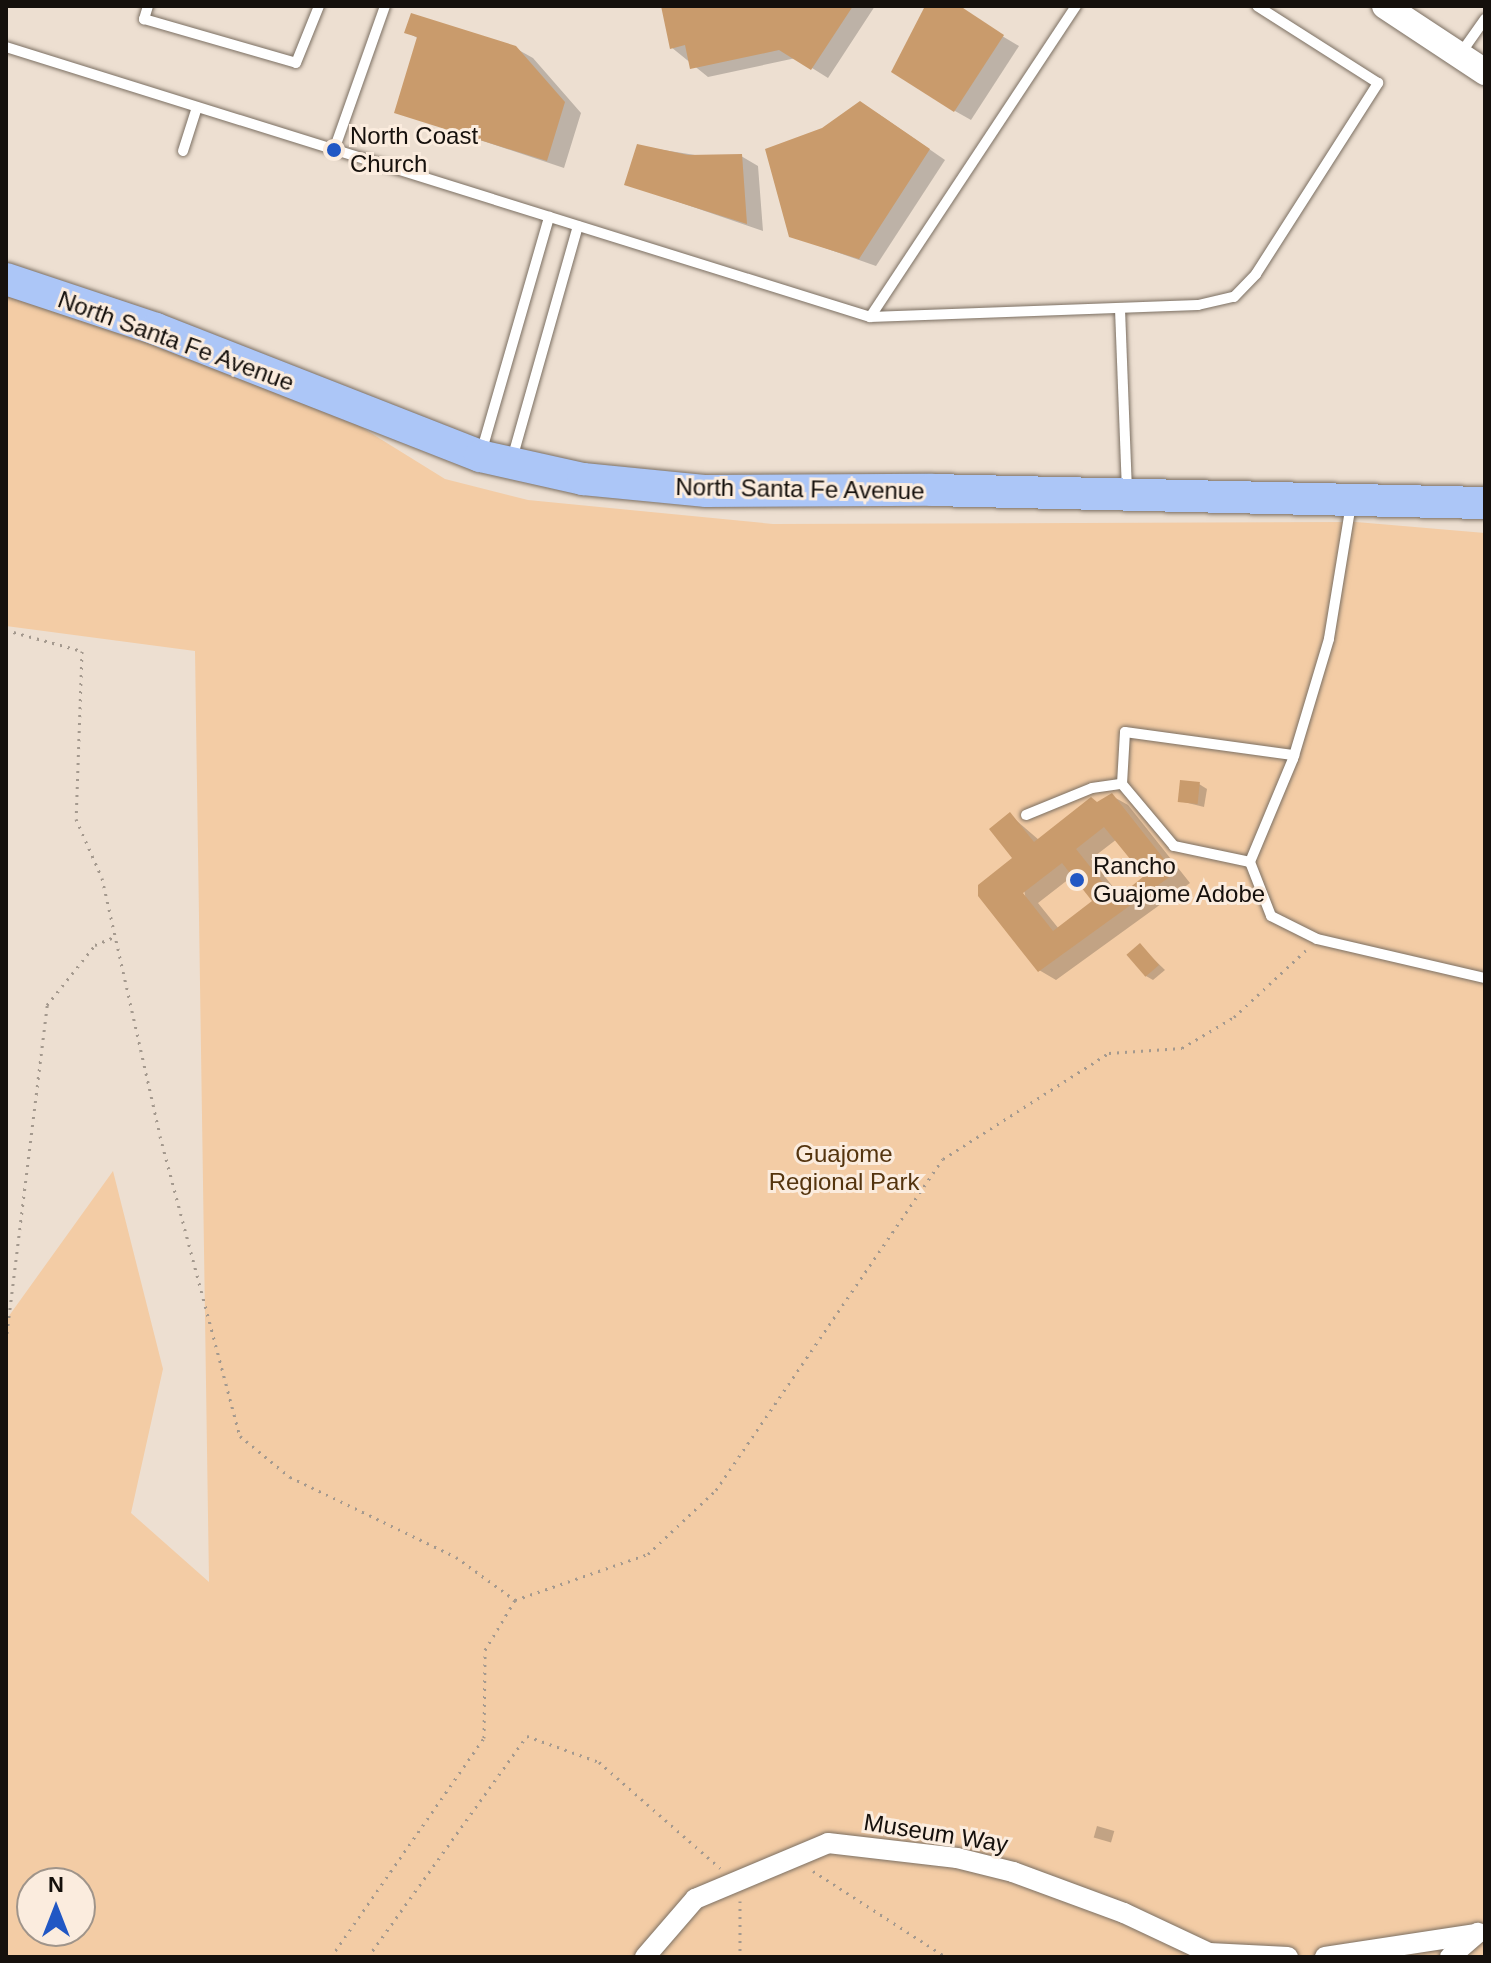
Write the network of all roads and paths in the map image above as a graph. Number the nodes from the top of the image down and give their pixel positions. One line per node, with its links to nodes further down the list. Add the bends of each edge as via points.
1 (148, 6): 2 (lane, via 144,19 296,63)
2 (319, 6)
3 (385, 6): 12 (lane)
4 (1076, 6): 18 (lane)
5 (1257, 6): 17 (lane, via 1378,83 1256,274 1234,297 1207,305)
6 (1385, 6): 9 (street)
7 (1485, 19): 9 (lane)
8 (6, 47): 11 (lane)
9 (1460, 55): 10 (street)
10 (1485, 72)
11 (197, 107): 12 (lane); 13 (lane)
12 (334, 150): 14 (lane)
13 (183, 151)
14 (549, 217): 15 (lane); 19 (lane)
15 (578, 226): 18 (lane); 20 (lane)
16 (6, 279): 19 (main road, North Santa Fe Avenue, via 156,329)
17 (1120, 309): 18 (lane); 21 (lane)
18 (870, 317)
19 (480, 456): 20 (main road, North Santa Fe Avenue)
20 (511, 461): 21 (main road, North Santa Fe Avenue, via 583,479 706,491)
21 (1128, 494): 22 (main road, North Santa Fe Avenue)
22 (1352, 498): 23 (main road, North Santa Fe Avenue); 25 (lane, via 1329,639)
23 (1485, 503)
24 (6, 630): 29 (path, via 82,651 76,819 102,878)
25 (1294, 755): 26 (lane, via 1125,732); 28 (lane)
26 (1122, 784): 27 (lane, via 1092,788); 28 (lane, via 1174,846)
27 (1026, 815)
28 (1250, 862): 30 (lane, via 1271,916)
29 (116, 937): 32 (path, via 95,945 47,1005); 33 (path, via 160,1136 240,1436 290,1477 456,1557)
30 (1317, 939): 31 (lane); 33 (path, via 1221,1025 1182,1048 1109,1053 943,1159 716,1490 648,1554)
31 (1485, 978)
32 (6, 1341)
33 (515, 1600): 38 (path, via 485,1650 484,1738)
34 (793, 1858): 35 (street, Museum Way); 37 (street, Museum Way, via 828,1843 957,1858 1070,1892); 42 (path)
35 (732, 1880): 39 (path, via 599,1762 527,1736); 40 (street, Museum Way, via 695,1899); 41 (path, via 743,1910)
36 (1468, 1945): 44 (street)
37 (1209, 1955): 43 (street, Museum Way)
38 (331, 1957)
39 (368, 1957)
40 (645, 1957)
41 (740, 1957)
42 (946, 1957)
43 (1288, 1957)
44 (1325, 1957)

